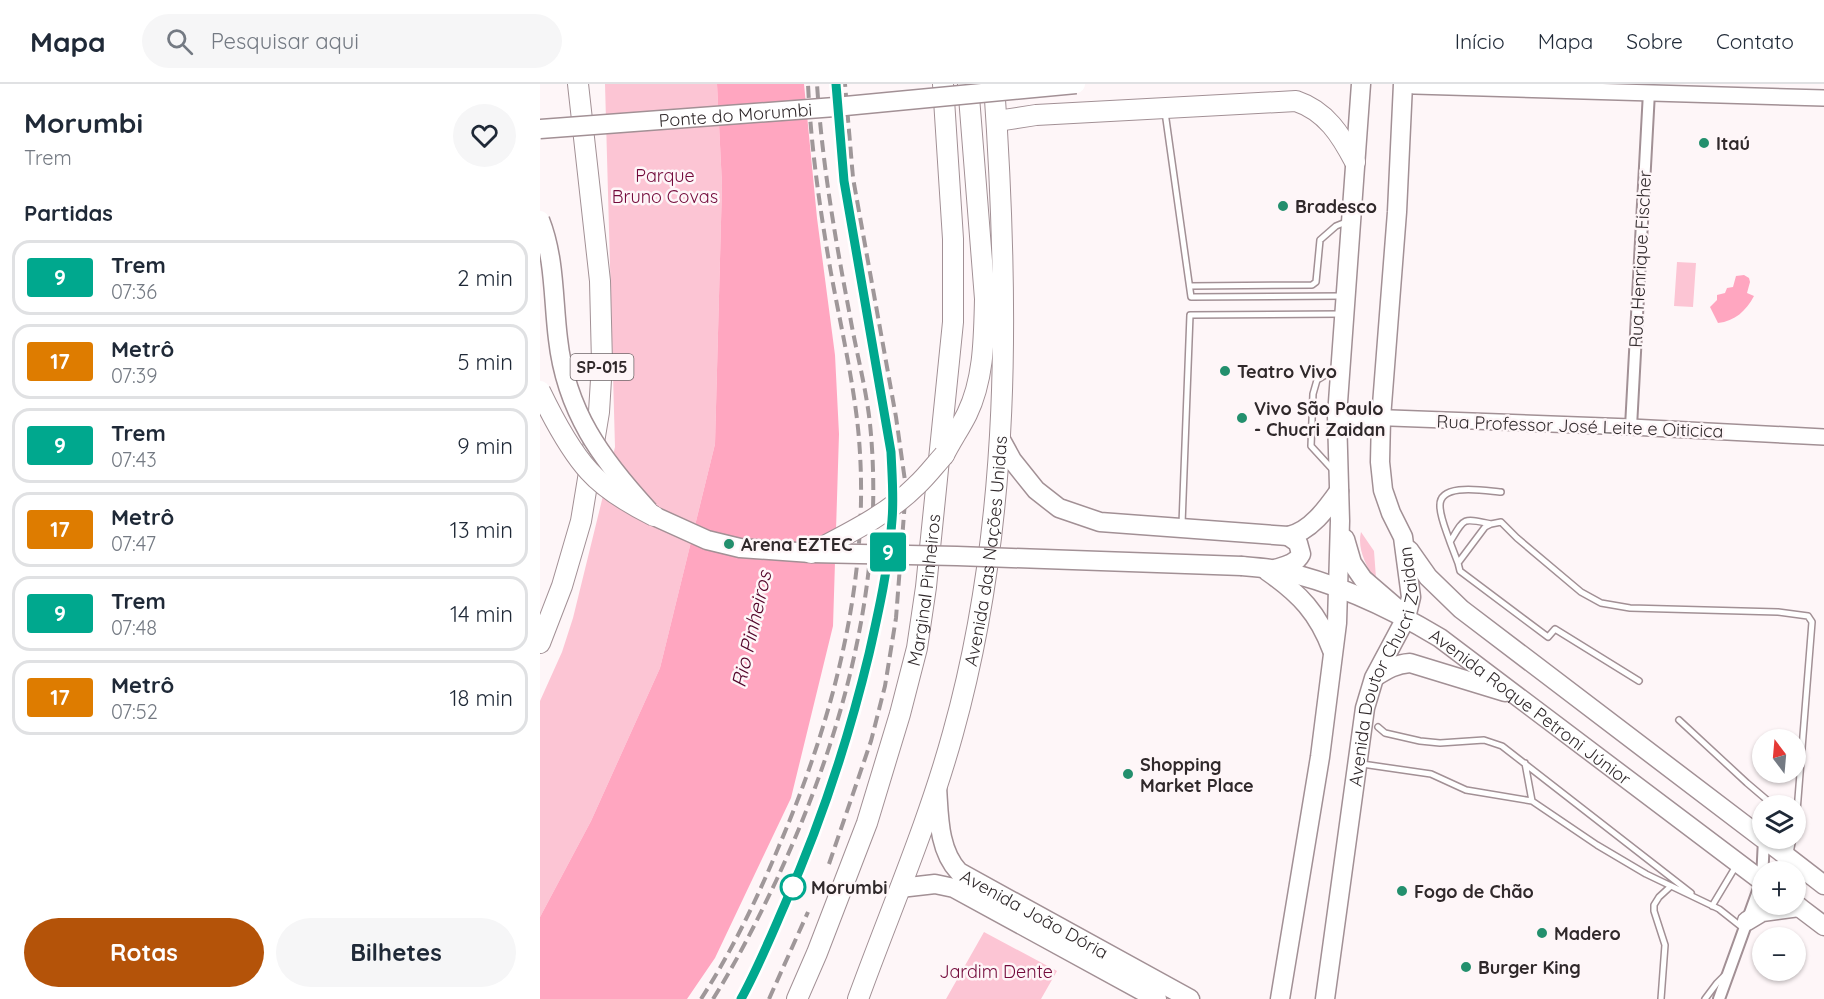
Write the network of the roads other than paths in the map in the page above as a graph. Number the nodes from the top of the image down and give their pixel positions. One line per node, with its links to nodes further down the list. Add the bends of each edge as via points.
1 (578, 84): 43 (highway, SP-015, via 600,281 599,412 581,521)
2 (943, 84): 74 (highway, Marginal Pinheiros, via 954,293 951,351 917,648 867,823)
3 (968, 84): 38 (highway, bridge, via 986,299 979,376 967,412 944,455 916,486 857,529)
4 (994, 84): 15 (highway, Avenida das Nações Unidas)
5 (1027, 84): 14 (highway)
6 (1076, 84): 16 (main road, Ponte do Morumbi, bridge)
7 (1361, 84): 17 (main road)
8 (1403, 84): 9 (street); 25 (main road, Avenida Doutor Chucri Zaidan)
9 (1598, 87): 11 (street)
10 (1714, 89): 11 (street); 12 (street)
11 (1649, 92): 26 (street, Rua Henrique Fischer)
12 (1824, 98)
13 (1165, 108): 14 (highway); 17 (highway, via 1296,101 1323,115 1342,136); 20 (lane)
14 (1036, 116): 15 (highway)
15 (997, 121): 28 (highway, Avenida das Nações Unidas, via 1005,308)
16 (540, 129)
17 (1355, 162): 19 (main road)
18 (540, 220): 31 (main road, bridge, via 550,254 562,364 574,405 604,458)
19 (1351, 220): 20 (lane, via 1336,226 1320,240 1316,282 1311,285); 21 (main road)
20 (1190, 286): 21 (lane, via 1191,297)
21 (1345, 305): 22 (main road); 34 (lane, via 1190,315)
22 (1341, 366): 24 (main road); 29 (lane, via 1317,380 1311,446)
23 (540, 391): 31 (highway, bridge, via 588,470 629,503)
24 (1337, 416): 25 (street, Rua Professor José Leite e Oiticica); 29 (main road)
25 (1381, 418): 26 (street, Rua Professor José Leite e Oiticica); 36 (main road, Avenida Doutor Chucri Zaidan, via 1383,490)
26 (1631, 427): 27 (street, Rua Professor José Leite e Oiticica)
27 (1824, 437)
28 (1000, 438): 34 (main road, via 1036,490 1059,508 1100,522); 52 (highway, Avenida das Nações Unidas, via 976,639)
29 (1339, 483): 32 (main road); 35 (main road, via 1318,517)
30 (1501, 492): 37 (lane, via 1446,493 1439,508)
31 (654, 516): 38 (main road, Avenida Roque Petroni Júnior, via 707,540)
32 (1340, 521): 41 (main road); 42 (main road, via 1352,563 1363,579)
33 (1491, 524): 37 (lane, via 1465,520); 39 (lane); 54 (lane, via 1502,522 1581,592 1601,603 1630,608 1768,611 1808,616 1812,622)
34 (1182, 529): 35 (main road)
35 (1288, 536): 40 (main road, via 1298,543 1299,559)
36 (1403, 537): 42 (main road, Avenida Doutor Chucri Zaidan, via 1411,597); 56 (main road, Avenida Roque Petroni Júnior, via 1419,566 1461,609)
37 (1450, 542): 39 (lane)
38 (811, 553): 40 (main road, Avenida Roque Petroni Júnior, bridge)
39 (1458, 563): 46 (lane, via 1460,571 1548,637 1554,629)
40 (1269, 569): 41 (main road, Avenida Roque Petroni Júnior); 44 (main road, via 1314,614)
41 (1338, 589): 42 (main road, Avenida Roque Petroni Júnior); 44 (main road)
42 (1406, 618): 45 (main road, Avenida Doutor Chucri Zaidan); 47 (main road, Avenida Roque Petroni Júnior, via 1440,638)
43 (540, 643)
44 (1334, 654): 73 (main road, via 1320,757)
45 (1374, 678): 47 (main road, via 1392,667 1410,663); 51 (main road, Avenida Doutor Chucri Zaidan, via 1365,708)
46 (1640, 681)
47 (1516, 695): 60 (main road, Avenida Roque Petroni Júnior)
48 (1679, 720): 53 (lane)
49 (1378, 727): 50 (lane, via 1384,733 1420,741 1494,742)
50 (1525, 763): 55 (lane); 65 (lane)
51 (1358, 764): 55 (lane, via 1431,774 1466,790); 78 (main road, Avenida Doutor Chucri Zaidan)
52 (937, 785): 64 (highway, Avenida das Nações Unidas); 77 (main road, Avenida João Dória, via 945,847 959,872)
53 (1761, 795)
54 (1798, 795)
55 (1532, 801): 63 (lane, via 1597,845)
56 (1752, 830)
57 (1777, 849): 59 (main road, Avenida Roque Petroni Júnior)
58 (1791, 849): 59 (lane)
59 (1789, 858): 62 (main road, Avenida Roque Petroni Júnior)
60 (1738, 862): 61 (main road, Avenida Roque Petroni Júnior); 66 (lane)
61 (1752, 872)
62 (1824, 885)
63 (1671, 886): 65 (lane); 79 (lane, via 1654,905 1666,956)
64 (900, 888): 75 (highway, Avenida das Nações Unidas); 76 (main road, Avenida João Dória, via 935,884 954,888)
65 (1702, 901): 66 (lane)
66 (1712, 906): 70 (lane)
67 (1752, 908): 70 (street)
68 (1806, 913): 71 (main road)
69 (1760, 915): 70 (main road)
70 (1746, 925): 72 (street)
71 (1824, 926)
72 (1728, 972): 80 (lane); 81 (street)
73 (1276, 996)
74 (797, 999)
75 (858, 999)
76 (1157, 999)
77 (1190, 999)
78 (1325, 999)
79 (1661, 999)
80 (1705, 999)
81 (1719, 999)

